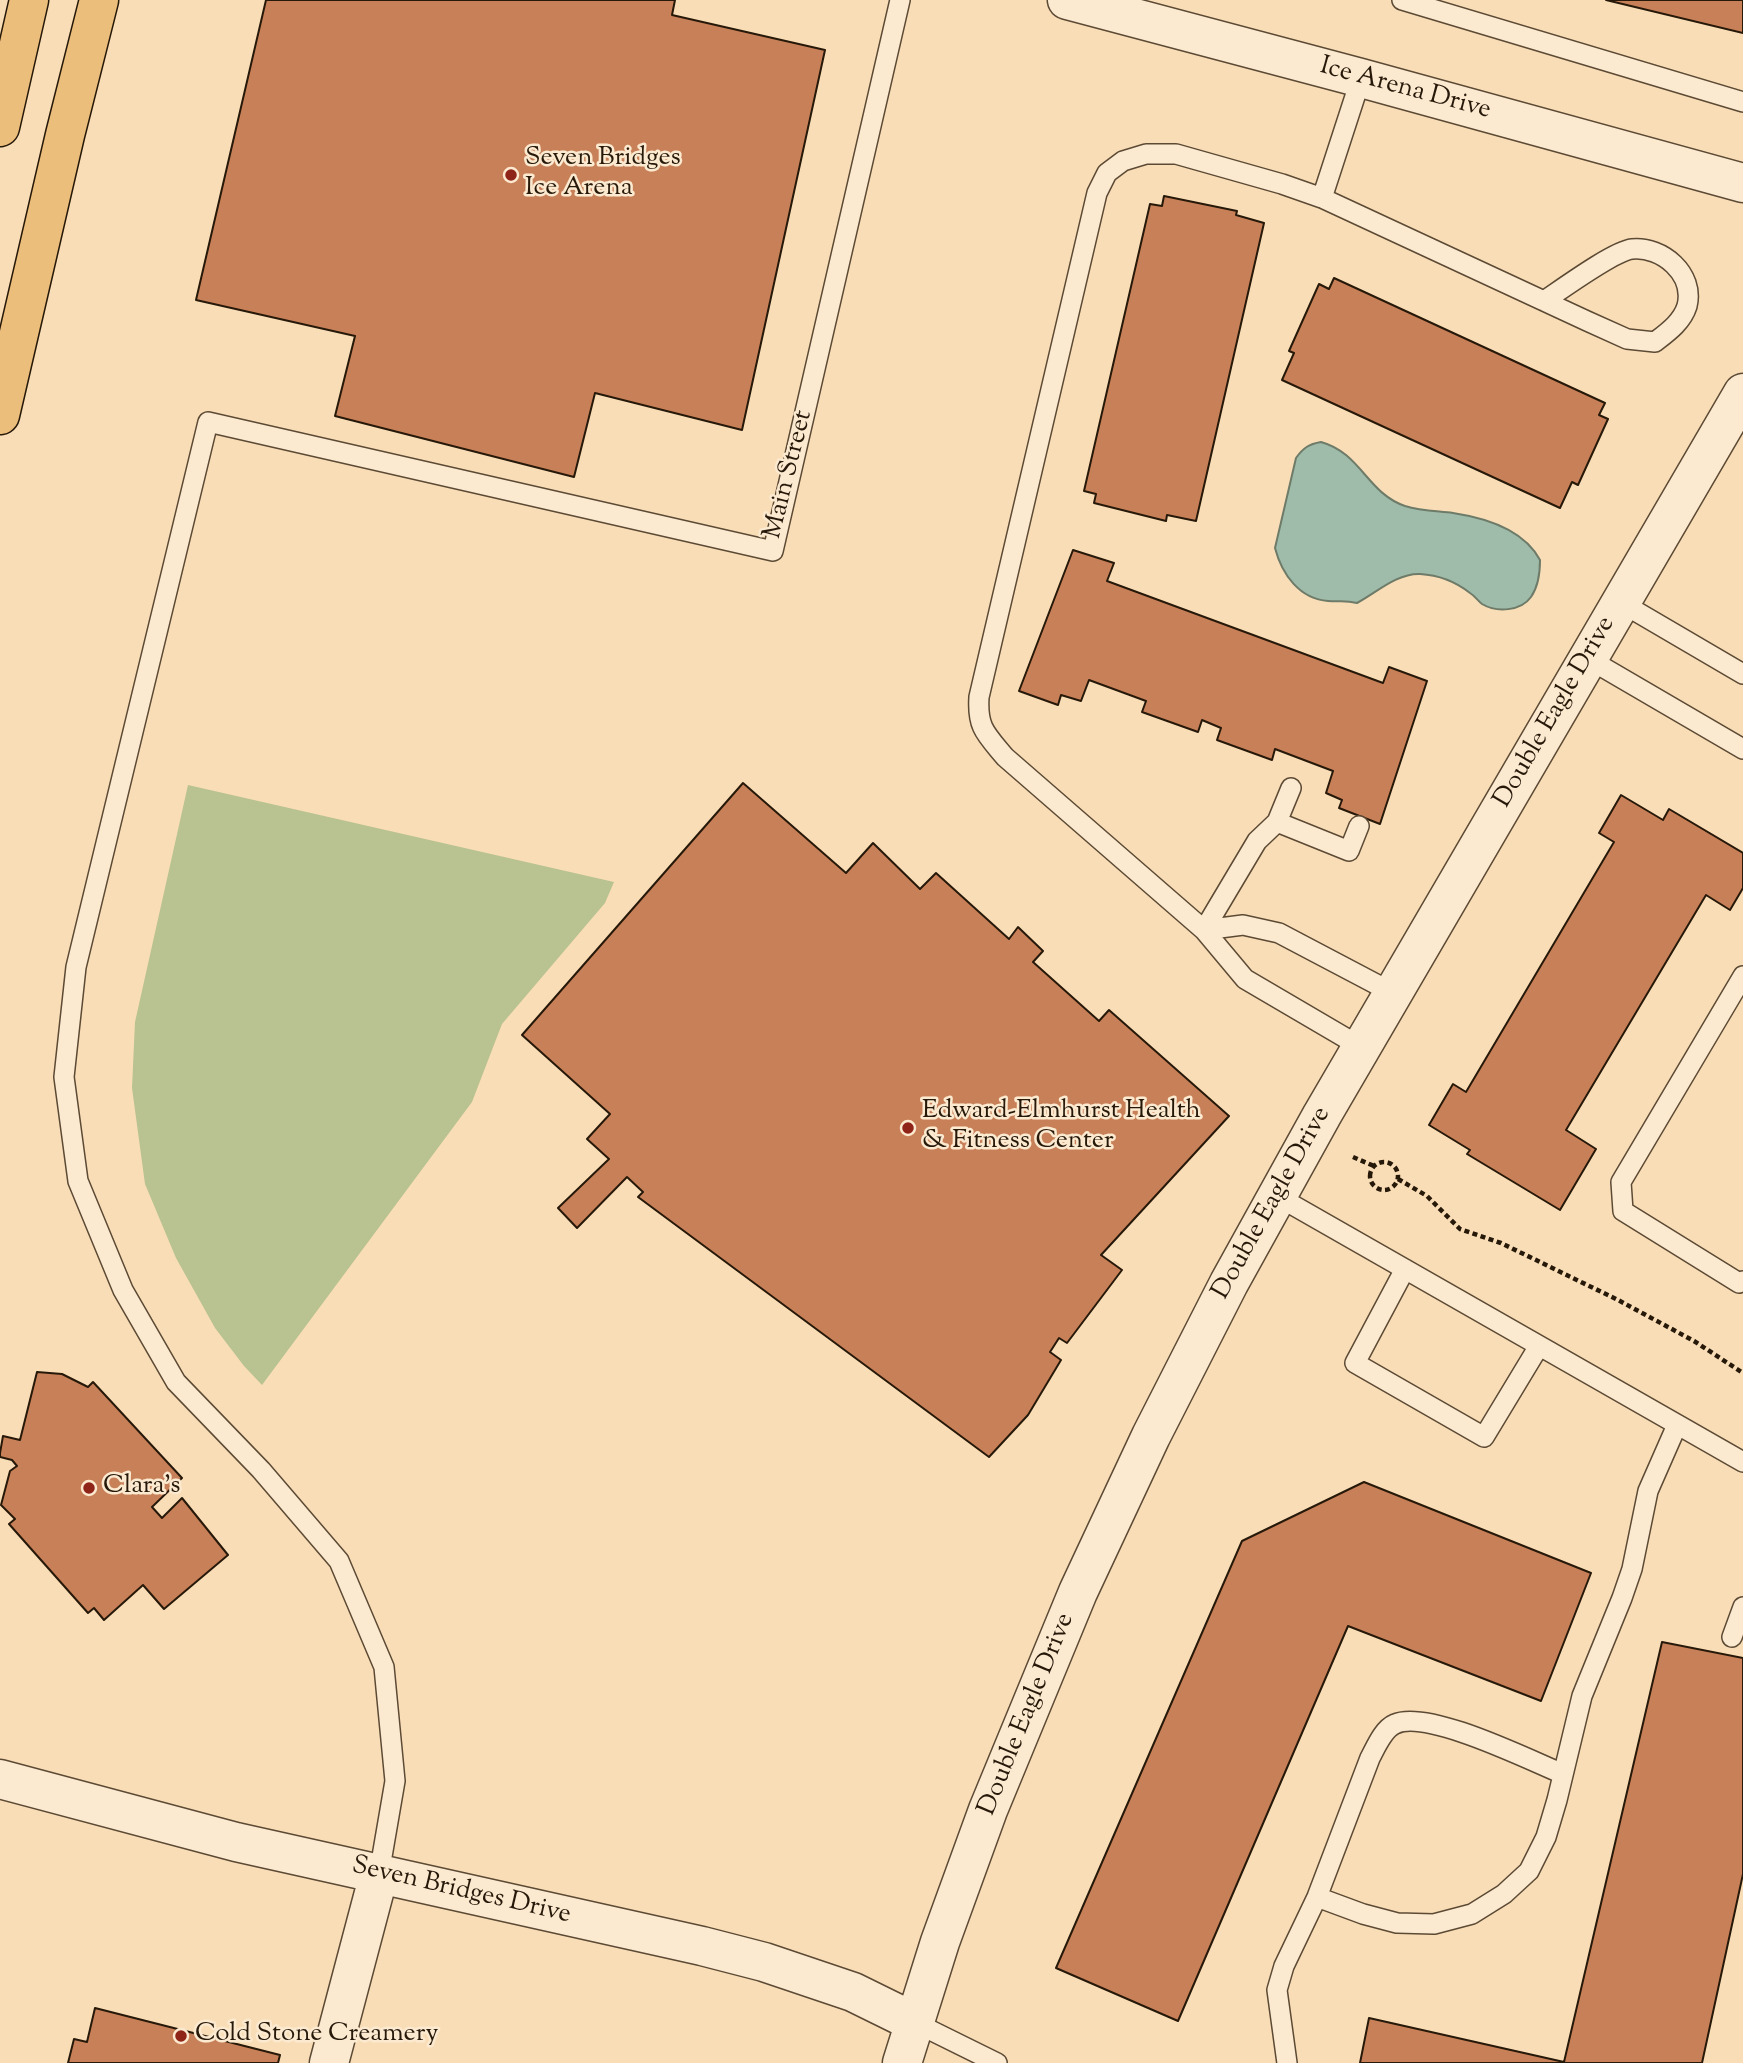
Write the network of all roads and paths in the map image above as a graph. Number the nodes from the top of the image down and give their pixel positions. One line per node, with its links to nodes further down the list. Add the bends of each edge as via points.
1 (29, 0): 8 (main road)
2 (99, 0): 13 (main road)
3 (900, 0): 39 (lane, Main Street, via 773,551 208,422 76,967 64,1077 78,1181 123,1290 176,1382 261,1470 339,1561 384,1667 395,1781)
4 (1067, 0): 6 (street, Ice Arena Drive)
5 (1402, 0): 7 (lane)
6 (1361, 78): 9 (street, Ice Arena Drive); 10 (lane)
7 (1743, 102)
8 (0, 127)
9 (1743, 183)
10 (1322, 198): 11 (lane); 21 (lane, via 1176,154 1146,154 1123,161 1107,173 1097,193 979,697 978,717 1005,757)
11 (1544, 301): 11 (lane, via 1628,339 1655,342 1675,326 1687,306 1687,289 1681,271 1666,257 1630,249)
12 (1743, 393): 14 (street, Double Eagle Drive)
13 (0, 415)
14 (1620, 602): 15 (street, Double Eagle Drive); 16 (lane)
15 (1587, 658): 17 (lane); 23 (street, Double Eagle Drive)
16 (1743, 674)
17 (1743, 749)
18 (1291, 788): 19 (lane)
19 (1277, 822): 20 (lane, via 1349,851); 21 (lane, via 1257,841)
20 (1359, 826)
21 (1204, 930): 23 (lane, via 1243,925 1279,933); 24 (lane, via 1245,979)
22 (1743, 976): 30 (lane, via 1621,1182 1623,1211 1739,1283)
23 (1393, 993): 24 (street, Double Eagle Drive)
24 (1361, 1047): 28 (street, Double Eagle Drive)
25 (1353, 1157): 26 (path)
26 (1374, 1166): 27 (path, via 1391,1164); 27 (path, via 1370,1178 1379,1189 1393,1187)
27 (1398, 1179): 32 (path, via 1427,1196 1460,1229 1501,1243 1618,1300)
28 (1277, 1196): 29 (lane); 41 (street, Double Eagle Drive, via 1151,1436 1079,1592 988,1810)
29 (1405, 1269): 31 (lane); 31 (lane, via 1355,1363 1367,1370 1484,1437)
30 (1743, 1281)
31 (1539, 1346): 33 (lane)
32 (1743, 1373)
33 (1678, 1425): 34 (lane); 37 (lane, via 1648,1491 1632,1569 1582,1696)
34 (1743, 1462)
35 (1743, 1608): 36 (lane)
36 (1732, 1637)
37 (1563, 1774): 40 (lane, via 1546,1837 1530,1871 1472,1914 1434,1924 1397,1923); 40 (lane, via 1450,1728 1417,1720 1395,1724 1370,1758)
38 (0, 1779): 39 (street, Seven Bridges Drive, via 236,1842)
39 (379, 1874): 41 (street, Seven Bridges Drive, via 764,1962 853,1992); 42 (street)
40 (1317, 1897): 45 (lane, via 1277,1990)
41 (916, 2022): 43 (street, Double Eagle Drive); 44 (lane)
42 (330, 2063)
43 (902, 2063)
44 (998, 2063)
45 (1287, 2063)

